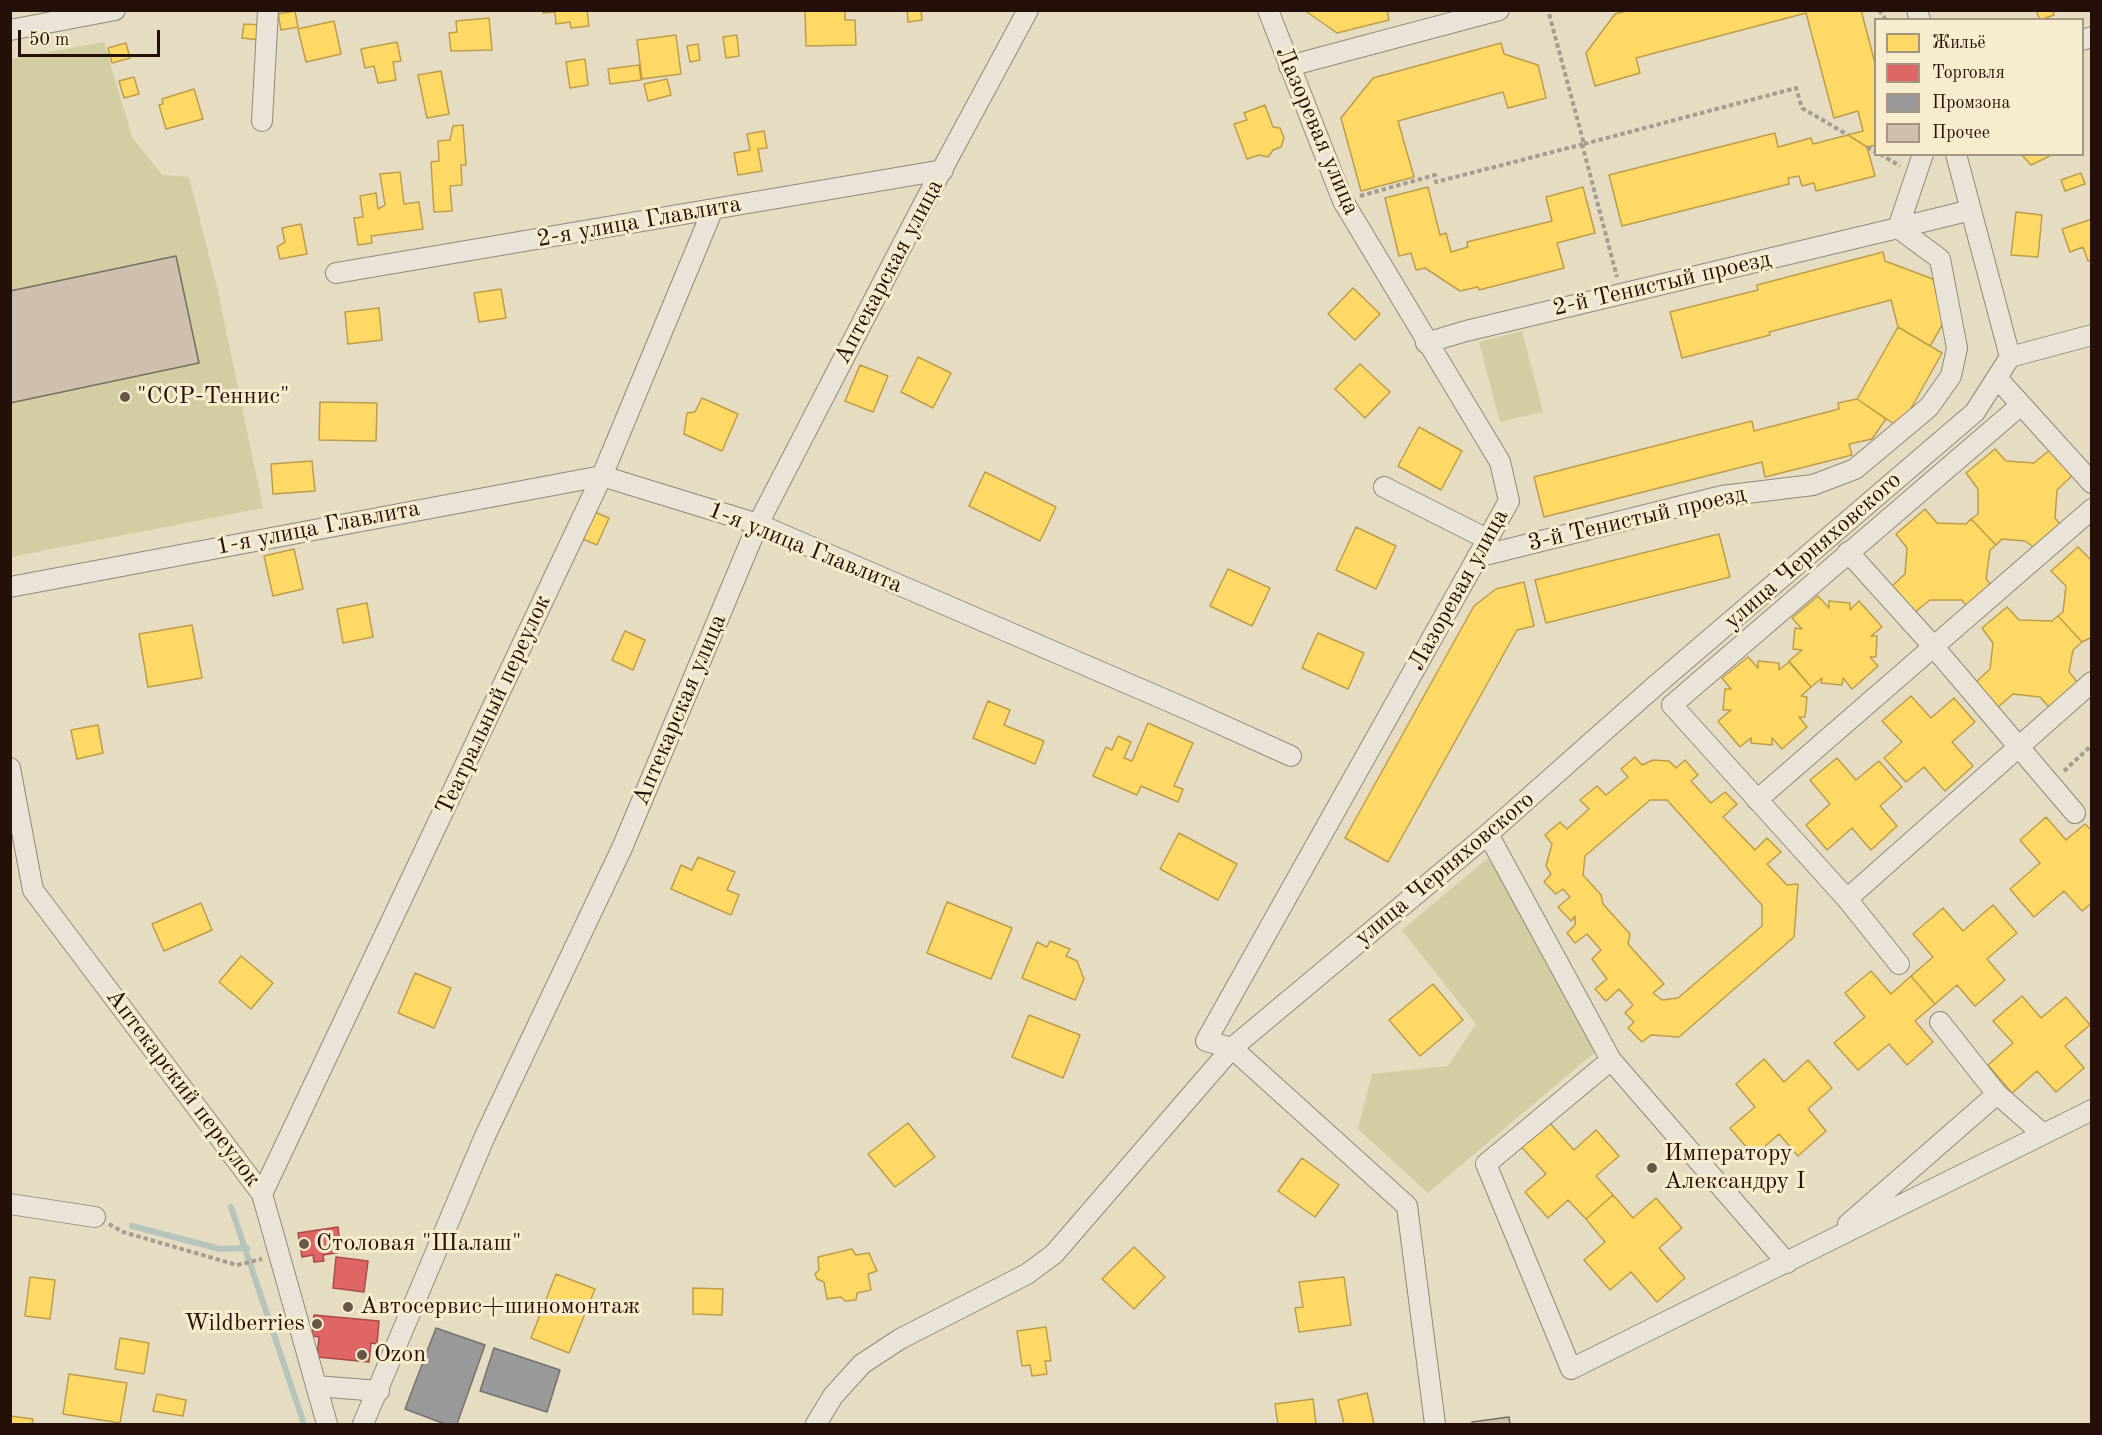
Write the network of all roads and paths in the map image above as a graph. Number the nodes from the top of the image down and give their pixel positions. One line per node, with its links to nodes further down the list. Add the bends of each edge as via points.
1 (115, 10): 7 (street)
2 (268, 10): 9 (street)
3 (1028, 10): 16 (street, Аптекарская улица)
4 (1268, 10): 8 (street, Лазоревая улица)
5 (1499, 10): 8 (street)
6 (1548, 10): 11 (path)
7 (10, 30)
8 (1289, 66): 17 (street, Лазоревая улица)
9 (262, 121)
10 (1848, 135): 11 (path, via 1802,108 1796,88)
11 (1583, 144): 17 (path, via 1436,182 1435,175); 22 (path)
12 (1868, 147): 13 (path)
13 (1874, 151)
14 (1922, 156): 20 (street)
15 (1957, 156): 19 (street)
16 (943, 170): 18 (street, 2-я улица Главлита); 32 (street, Аптекарская улица)
17 (1343, 201): 24 (street, Лазоревая улица)
18 (713, 209): 21 (street, 2-я улица Главлита); 28 (street, Театральный переулок)
19 (1971, 210): 20 (street, 2-й Тенистый проезд); 25 (street)
20 (1898, 228): 22 (street, 2-й Тенистый проезд); 35 (street, 3-й Тенистый проезд, via 1940,259 1957,348 1951,376 1929,407 1855,469 1813,485 1722,496)
21 (336, 273)
22 (1622, 294): 24 (street, 2-й Тенистый проезд)
23 (2091, 335): 25 (street)
24 (1426, 343): 33 (street, Лазоревая улица, via 1500,462 1509,501)
25 (2010, 357): 26 (street, улица Черняховского)
26 (1997, 378): 27 (street); 46 (street, улица Черняховского, via 1975,412)
27 (2021, 405): 29 (street); 34 (street)
28 (602, 476): 32 (street, 1-я улица Главлита); 36 (street, 1-я улица Главлита); 55 (street, Театральный переулок)
29 (2091, 483)
30 (1384, 487): 33 (street)
31 (2091, 509): 37 (street)
32 (758, 524): 41 (street, 1-я улица Главлита); 62 (street, Аптекарская улица, via 622,848 484,1136)
33 (1487, 539): 35 (street, Лазоревая улица)
34 (1848, 552): 37 (street); 44 (street, via 1672,705)
35 (1477, 557): 50 (street, Лазоревая улица, via 1206,1041)
36 (10, 587)
37 (1933, 646): 40 (street); 44 (street)
38 (2091, 682): 40 (street)
39 (2091, 745): 43 (path)
40 (2018, 748): 43 (street); 47 (street)
41 (1291, 756)
42 (10, 768): 55 (street, Аптекарский переулок, via 33,890)
43 (2050, 784): 45 (street)
44 (1757, 800): 47 (street)
45 (2075, 813)
46 (1488, 834): 50 (street, улица Черняховского); 51 (street)
47 (1847, 899): 48 (street)
48 (1899, 964)
49 (1940, 1022): 52 (street)
50 (1232, 1048): 65 (street, улица Черняховского, via 1054,1254 1027,1274 900,1339 862,1364 833,1396); 66 (street, via 1407,1206)
51 (1611, 1060): 60 (street); 60 (street, via 1486,1164 1571,1369)
52 (1997, 1094): 54 (street); 58 (street)
53 (2091, 1110): 54 (street)
54 (2043, 1134): 58 (street)
55 (262, 1194): 61 (street, Аптекарский переулок)
56 (10, 1204): 57 (street)
57 (95, 1217): 59 (path, via 123,1232 237,1265)
58 (1826, 1244): 60 (street)
59 (257, 1260)
60 (1787, 1263)
61 (316, 1386): 62 (street); 63 (street, Аптекарский переулок)
62 (379, 1391): 64 (street, Аптекарская улица)
63 (327, 1425)
64 (363, 1425)
65 (816, 1425)
66 (1435, 1425)

